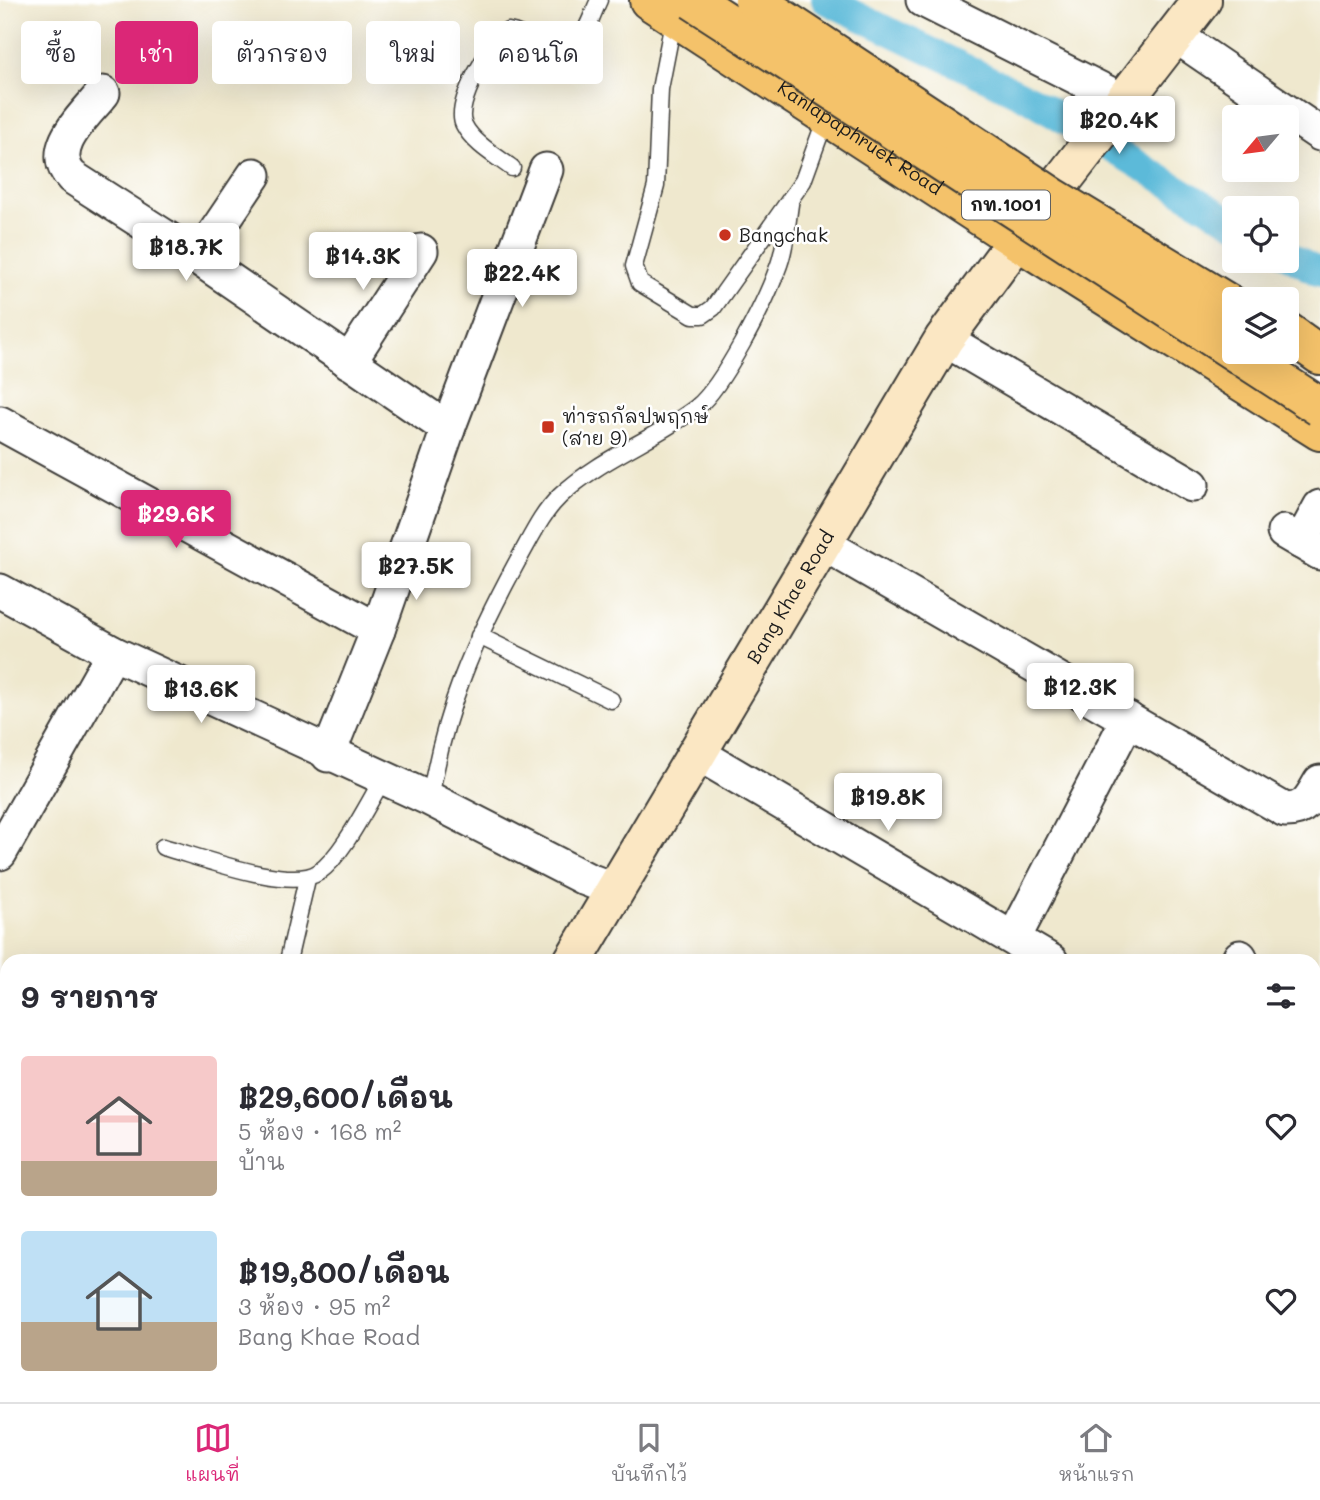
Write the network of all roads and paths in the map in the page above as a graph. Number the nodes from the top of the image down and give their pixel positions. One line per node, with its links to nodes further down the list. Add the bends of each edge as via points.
1 (599, 0): 12 (lane, via 582,41 572,48 562,52 544,48 508,31 486,53 461,108 462,122 469,135)
2 (754, 0): 21 (main road, กท.1001, bridge, via 1054,198)
3 (766, 0): 15 (main road, กท.1001)
4 (923, 0): 10 (street)
5 (1202, 0): 7 (main road)
6 (672, 6): 9 (main road, Kanlapaphruek Road / กท.1001); 16 (lane, via 660,89 659,163 635,276 693,315 703,315 713,308); 27 (main road, Kanlapaphruek Road / กท.1001, bridge)
7 (1176, 36): 10 (main road); 11 (street)
8 (103, 93): 19 (street, via 62,149 64,169)
9 (827, 115): 16 (lane, via 803,181); 17 (main road, Kanlapaphruek Road / กท.1001)
10 (1105, 126): 15 (main road)
11 (1320, 134)
12 (512, 168)
13 (547, 170): 29 (street)
14 (254, 176): 19 (street)
15 (1058, 186): 17 (main road); 20 (main road, กท.1001)
16 (791, 198): 37 (lane, via 778,269 709,395 559,496 541,520)
17 (1017, 240): 22 (main road, Bang Khae Road); 30 (main road, Kanlapaphruek Road / กท.1001)
18 (421, 251): 26 (street)
19 (198, 258): 26 (street)
20 (1222, 290)
21 (1222, 299)
22 (944, 339): 31 (street); 34 (main road, Bang Khae Road)
23 (1299, 341): 25 (main road)
24 (1299, 345): 25 (main road)
25 (1320, 357)
26 (349, 362): 29 (street)
27 (1320, 407)
28 (0, 423): 36 (street)
29 (448, 429): 36 (street)
30 (1320, 431)
31 (1192, 485)
32 (1320, 508): 33 (street)
33 (1302, 542)
34 (822, 543): 40 (street); 41 (main road, Bang Khae Road)
35 (0, 591): 38 (street)
36 (378, 630): 42 (street)
37 (479, 636): 39 (lane); 45 (lane, via 442,732)
38 (113, 653): 42 (street); 47 (street)
39 (611, 700)
40 (1128, 719): 44 (street, via 1285,810 1308,803); 50 (street)
41 (697, 753): 49 (main road, Bang Khae Road); 50 (street)
42 (328, 755): 43 (street)
43 (383, 779): 45 (street); 48 (lane, via 332,860)
44 (1320, 782)
45 (430, 799): 49 (street)
46 (163, 847): 48 (lane, via 282,879)
47 (0, 853)
48 (307, 878): 51 (lane)
49 (615, 890): 52 (main road, Bang Khae Road)
50 (1014, 938): 53 (street)
51 (290, 954)
52 (577, 954)
53 (1040, 954)

